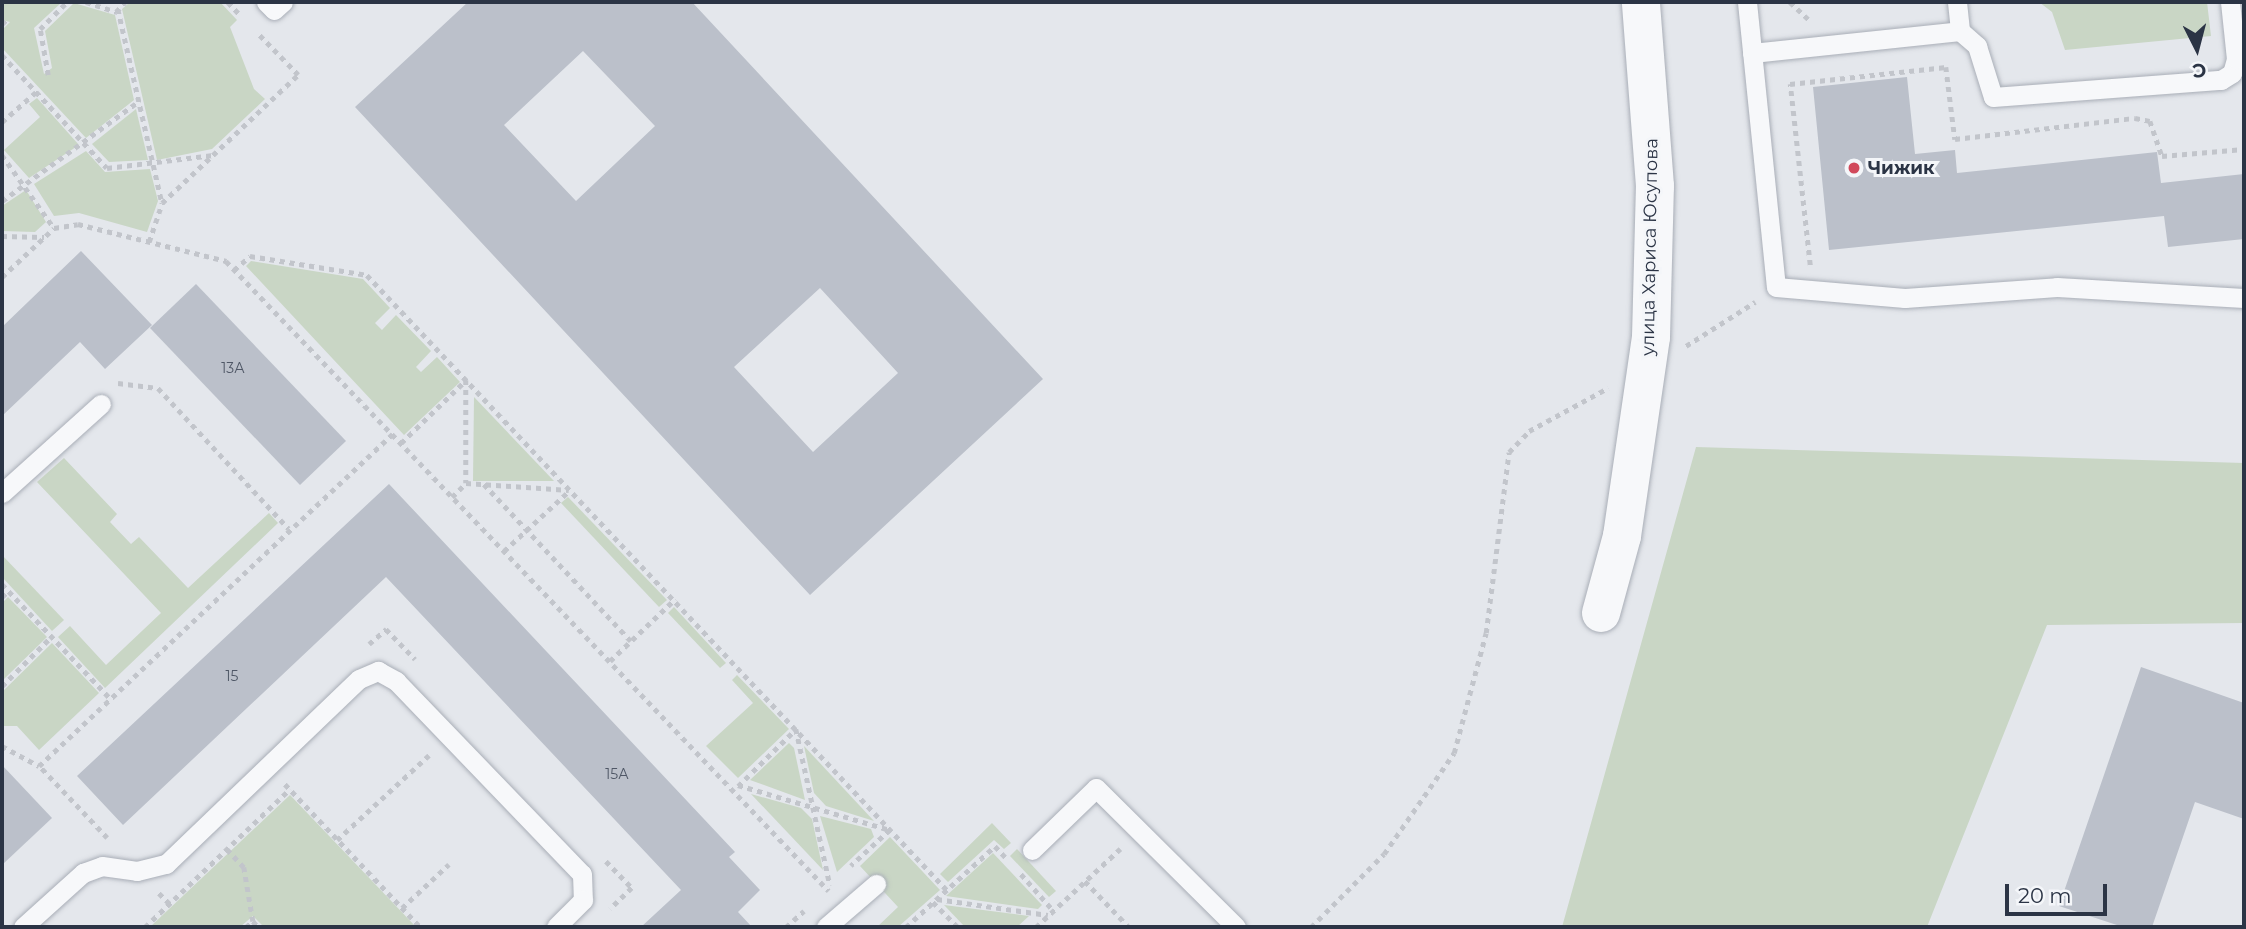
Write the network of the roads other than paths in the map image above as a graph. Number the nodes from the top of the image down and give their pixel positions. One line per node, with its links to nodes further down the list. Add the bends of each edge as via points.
1 (266, 2): 2 (lane, via 274,10)
2 (283, 2)
3 (1642, 2): 12 (street, улица Хариса Юсупова, via 1655,186 1651,337 1622,536)
4 (1746, 2): 8 (lane)
5 (1956, 2): 7 (lane)
6 (2230, 2): 7 (lane, via 2236,59 2232,73 2221,80 1993,97 1977,46)
7 (1960, 32): 8 (lane)
8 (1752, 53): 9 (lane, via 1776,287 1905,298 2057,287)
9 (2244, 298)
10 (101, 404): 11 (lane)
11 (2, 493)
12 (1601, 613)
13 (1032, 850): 18 (lane, via 1096,788)
14 (876, 884): 17 (lane)
15 (23, 927): 16 (lane, via 83,873 102,866 137,871 166,864 359,679 377,671 396,681 582,874 583,900)
16 (556, 927)
17 (827, 927)
18 (1236, 927)

